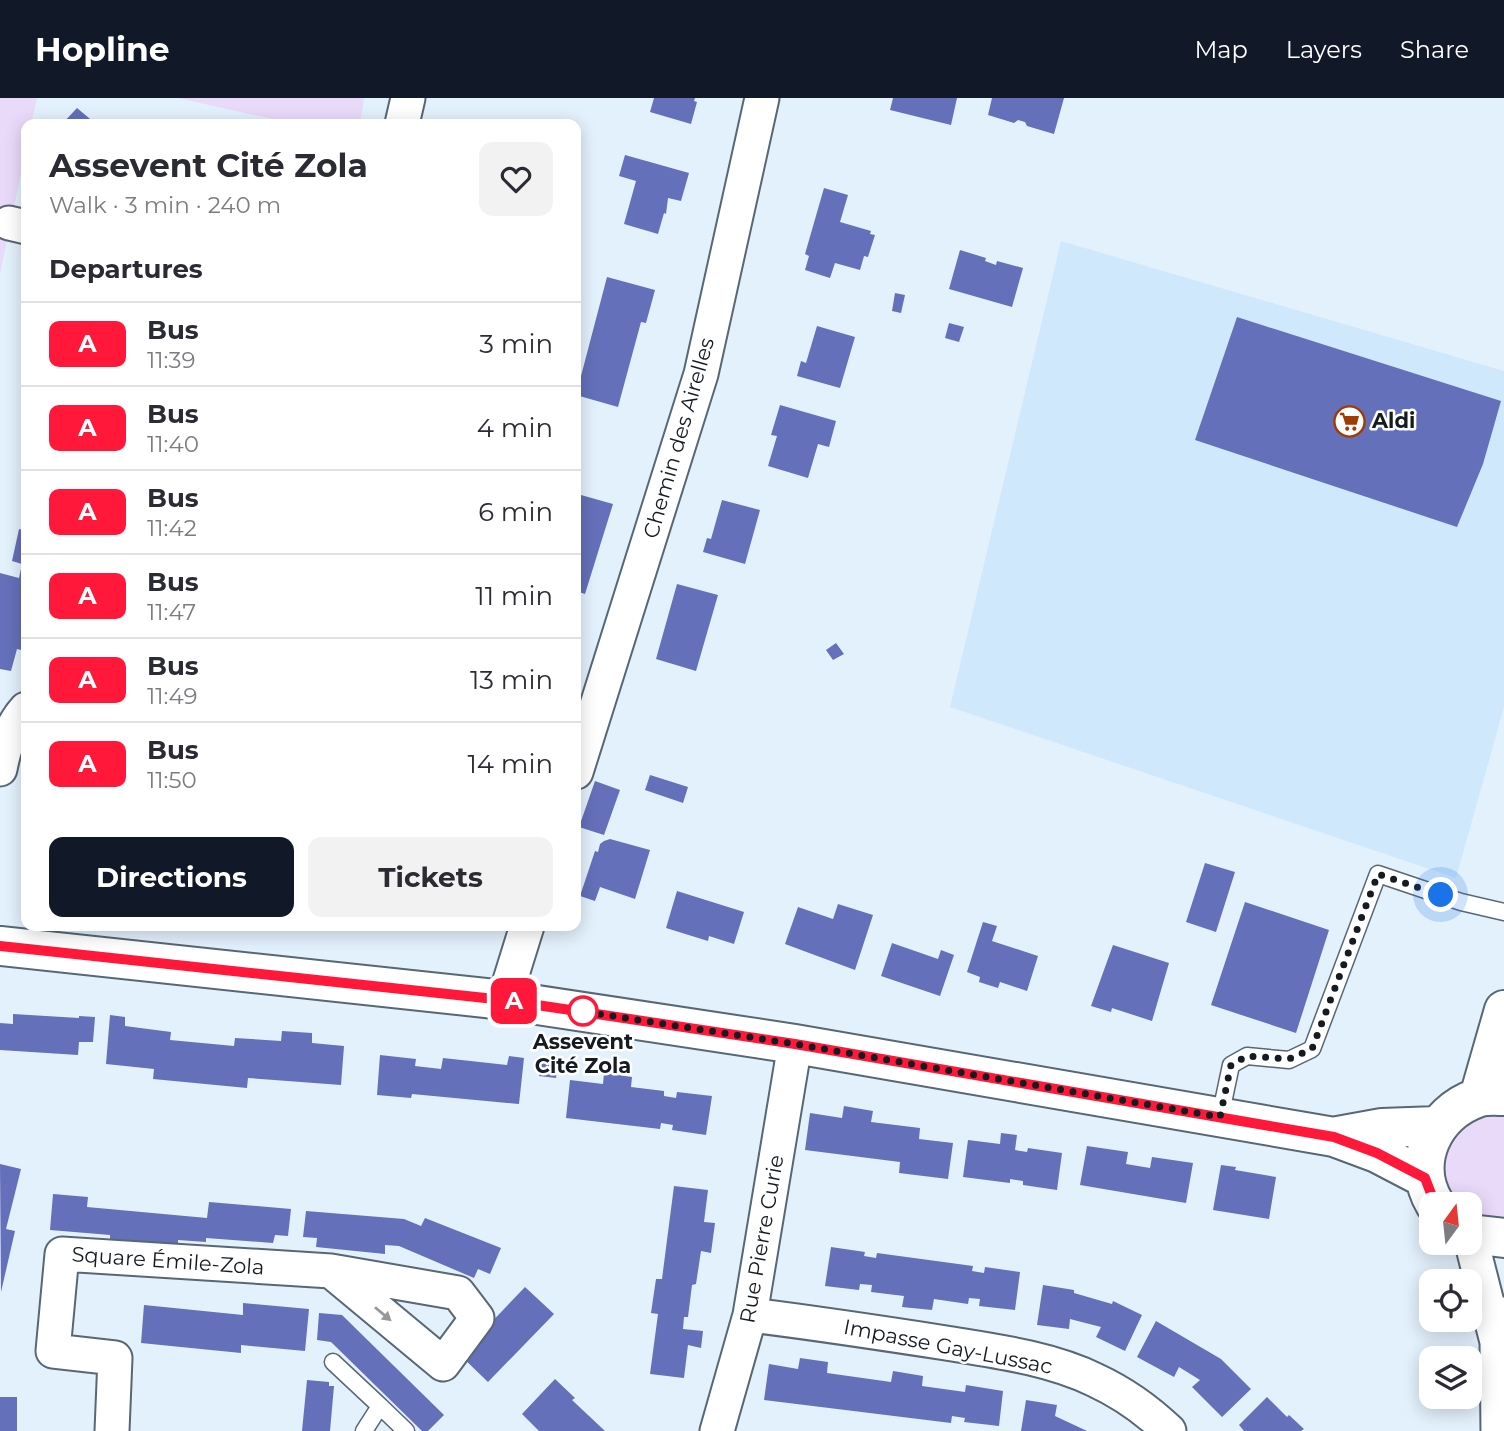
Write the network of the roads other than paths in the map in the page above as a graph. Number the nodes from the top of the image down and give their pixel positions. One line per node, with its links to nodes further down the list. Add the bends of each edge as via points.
1 (408, 98): 3 (street)
2 (762, 98): 5 (street, Chemin des Airelles, via 701,374)
3 (403, 119)
4 (21, 715): 6 (street)
5 (581, 756)
6 (0, 769)
7 (1504, 912): 14 (lane, via 1378,874 1312,1049 1289,1059 1247,1056 1231,1065)
8 (525, 931): 10 (street)
9 (0, 946): 10 (street)
10 (504, 1000): 12 (street)
11 (1504, 1010): 13 (street)
12 (795, 1044): 14 (street); 22 (street, Rue Pierre Curie)
13 (1492, 1096): 15 (street, via 1455,1108)
14 (1220, 1117): 16 (street)
15 (1437, 1126): 16 (street, via 1382,1128); 17 (street, via 1426,1151)
16 (1334, 1137): 17 (street, via 1377,1153)
17 (1430, 1191)
18 (1482, 1236): 19 (street)
19 (1504, 1238)
20 (1476, 1255): 23 (street)
21 (331, 1271): 26 (street, Square Émile-Zola, via 62,1254 53,1351 115,1358)
22 (750, 1315): 29 (street, Rue Pierre Curie); 30 (street, Impasse Gay-Lussac, via 996,1351 1060,1367 1124,1395)
23 (1500, 1328): 31 (street)
24 (333, 1362): 25 (lane)
25 (380, 1406): 27 (lane); 28 (lane)
26 (112, 1431)
27 (364, 1431)
28 (406, 1431)
29 (717, 1431)
30 (1169, 1431)
31 (1498, 1431)

